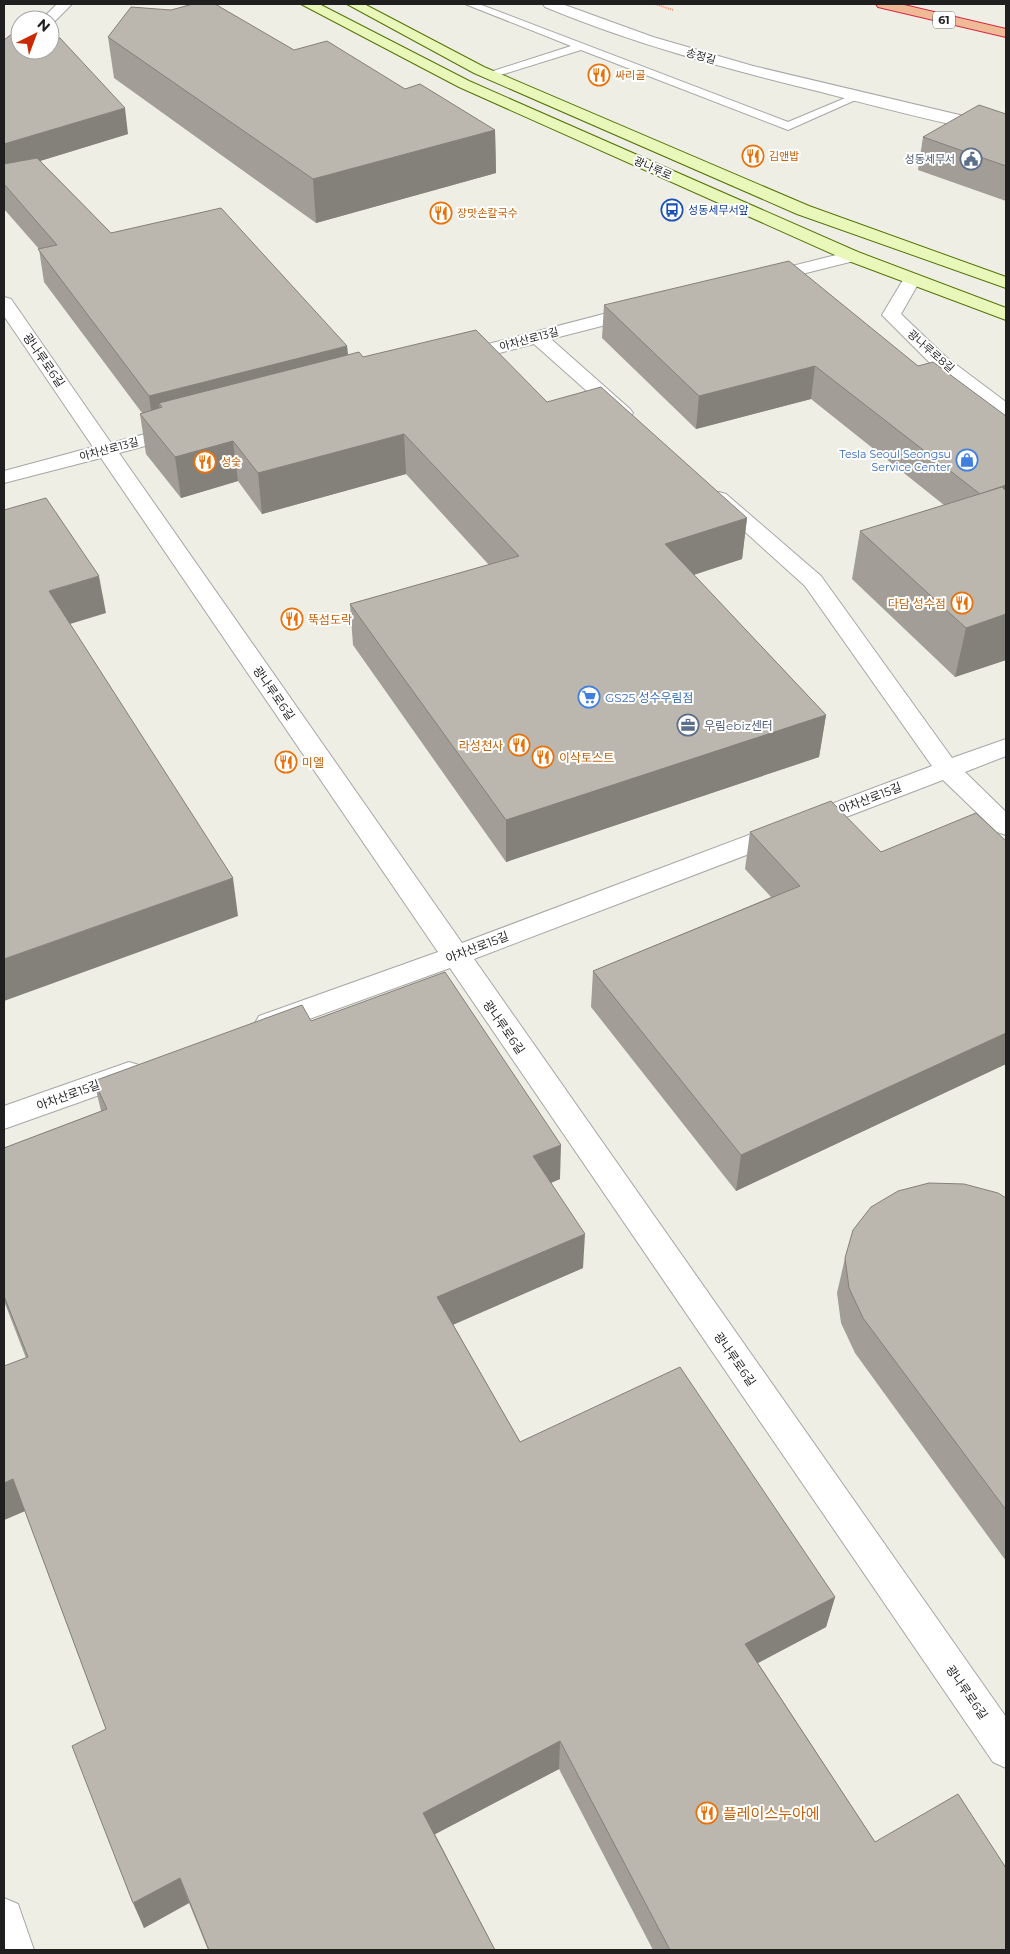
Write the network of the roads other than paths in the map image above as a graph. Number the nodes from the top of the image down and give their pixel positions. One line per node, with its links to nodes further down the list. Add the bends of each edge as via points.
1 (308, 4): 11 (main road, 광나루로, via 464,84)
2 (354, 4): 8 (main road, 광나루로)
3 (470, 4): 7 (lane)
4 (550, 4): 9 (street, 송정길, via 587,20 696,55)
5 (883, 4): 6 (highway, 61)
6 (1006, 33)
7 (580, 47): 8 (lane); 9 (lane, via 788,126)
8 (491, 75): 14 (main road, 광나루로, via 803,210)
9 (854, 98): 10 (street, 송정길)
10 (1006, 131)
11 (852, 256): 12 (main road, 광나루로); 13 (street)
12 (912, 279): 17 (main road, 광나루로); 20 (street, 광나루로8길, via 891,315 939,361)
13 (747, 283)
14 (1006, 283)
15 (4, 304): 23 (street, 광나루로6길)
16 (652, 308): 18 (street, 아차산로13길)
17 (1006, 314)
18 (537, 337): 19 (street, 아차산로13길); 22 (street)
19 (441, 362)
20 (1006, 411)
21 (193, 427): 23 (street, 아차산로13길)
22 (641, 430)
23 (107, 450): 24 (street, 아차산로13길); 29 (street, 광나루로6길)
24 (4, 477)
25 (701, 482): 27 (street, via 813,581)
26 (1006, 747): 27 (street, 아차산로15길)
27 (947, 768): 28 (street); 29 (street, 아차산로15길)
28 (1006, 826)
29 (455, 956): 30 (street, 아차산로15길); 33 (street, 광나루로6길)
30 (248, 1030)
31 (154, 1064): 32 (street, 아차산로15길)
32 (4, 1118)
33 (1006, 1749)
34 (4, 1918): 35 (street)
35 (14, 1950)

